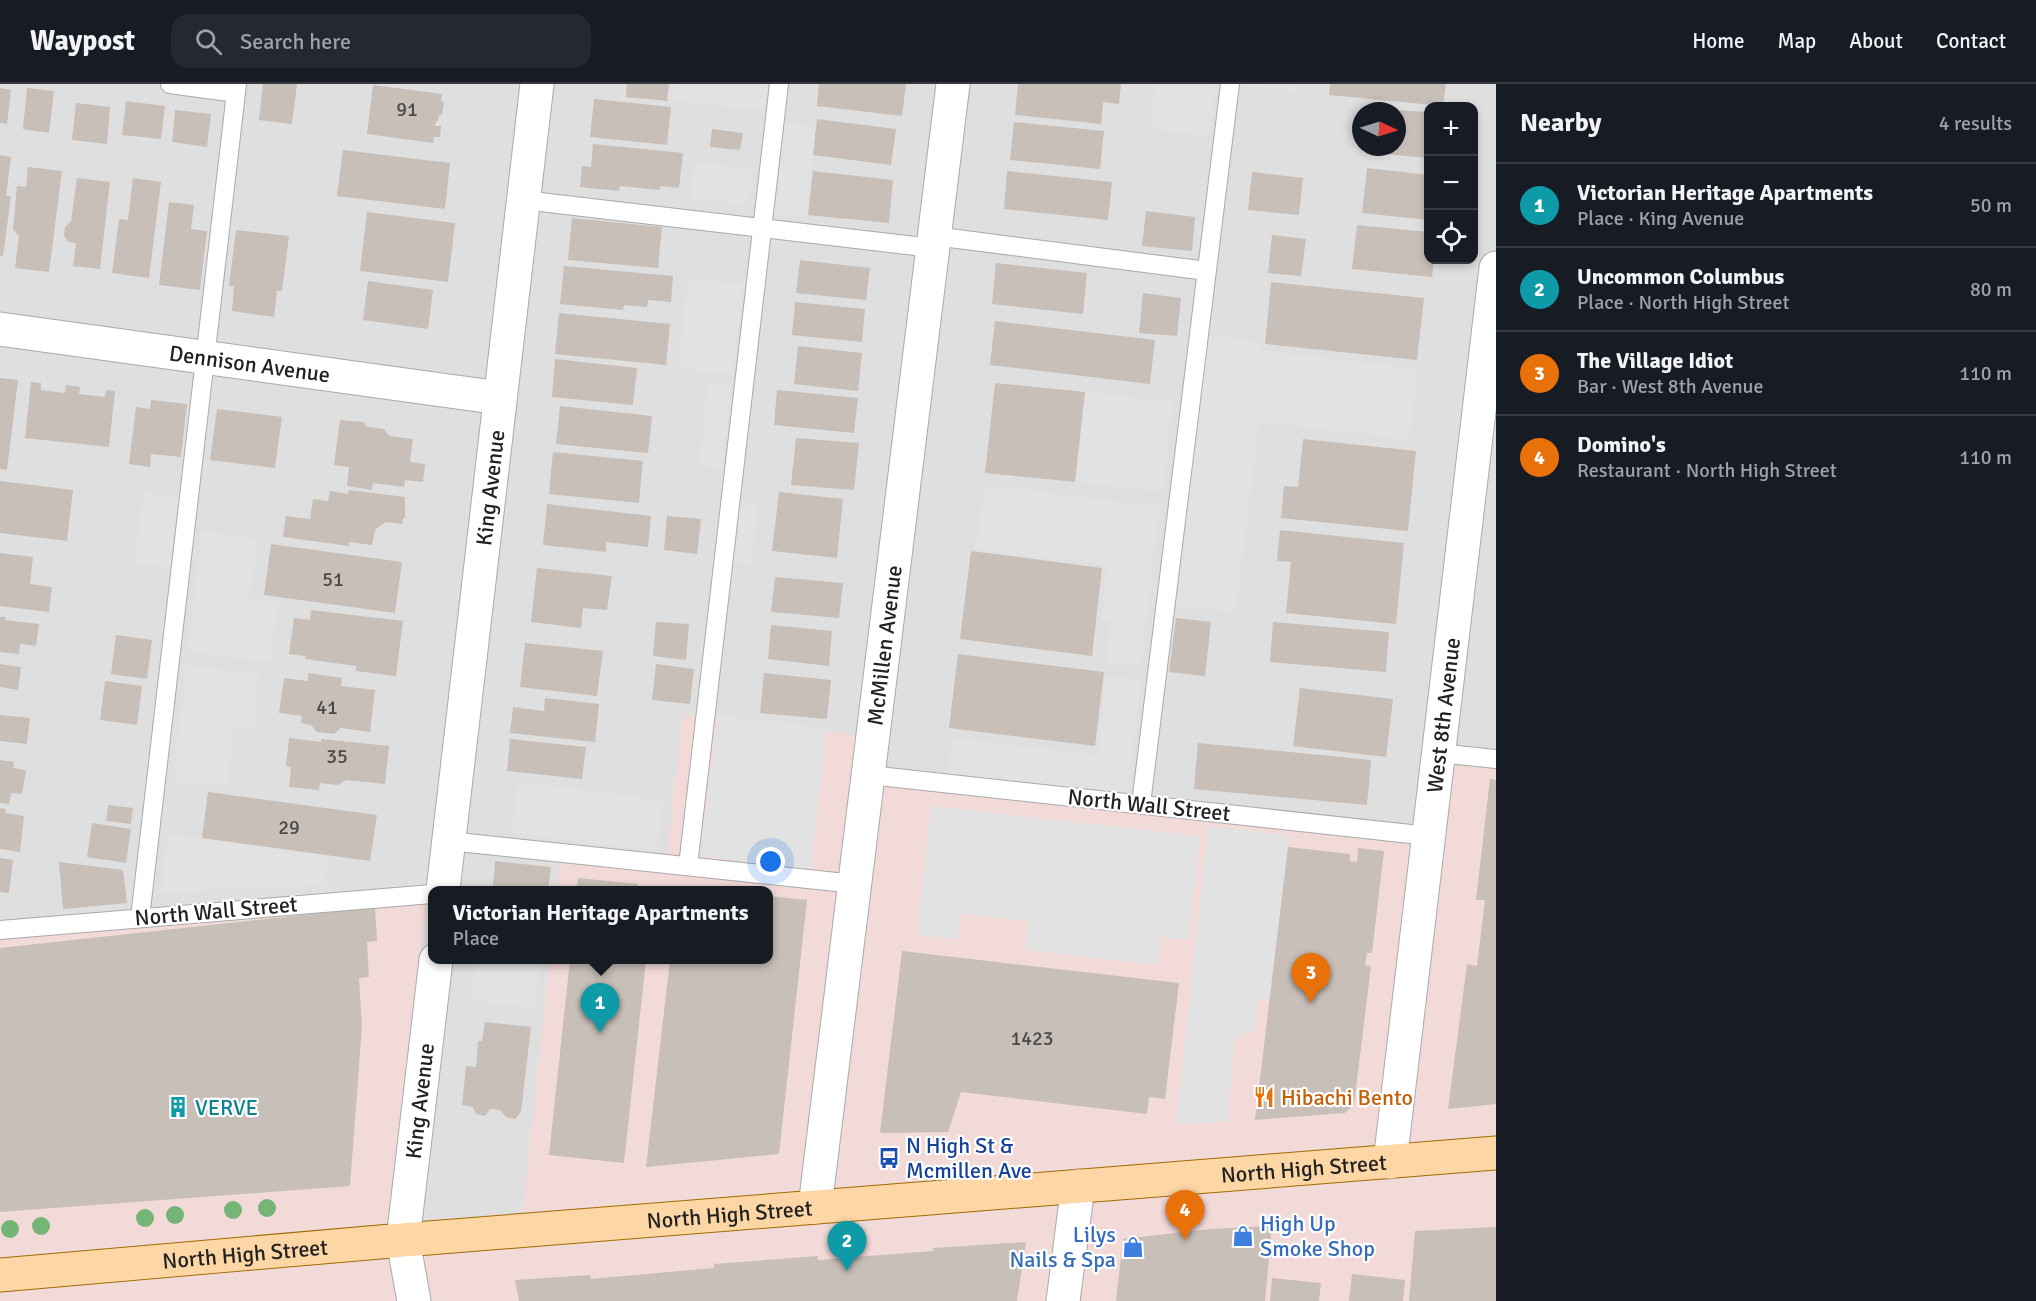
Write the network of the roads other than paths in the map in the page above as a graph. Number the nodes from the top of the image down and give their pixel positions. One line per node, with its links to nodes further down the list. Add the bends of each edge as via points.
1 (170, 84): 6 (lane)
2 (537, 84): 7 (street, King Avenue)
3 (779, 84): 8 (lane)
4 (953, 84): 9 (street, McMillen Avenue)
5 (1230, 84): 11 (lane)
6 (237, 88): 13 (lane)
7 (523, 200): 8 (lane); 14 (street, King Avenue)
8 (763, 228): 9 (lane); 21 (lane)
9 (933, 242): 11 (lane); 17 (street, McMillen Avenue)
10 (1496, 268): 15 (street, West 8th Avenue)
11 (1207, 272): 18 (lane)
12 (0, 329): 13 (street, Dennison Avenue)
13 (205, 358): 14 (street, Dennison Avenue); 25 (lane)
14 (500, 398): 20 (street, King Avenue)
15 (1438, 753): 16 (lane); 19 (street, West 8th Avenue)
16 (1496, 759)
17 (869, 775): 18 (lane, North Wall Street); 22 (street, McMillen Avenue)
18 (1140, 804): 19 (lane, North Wall Street)
19 (1429, 836): 29 (street, West 8th Avenue)
20 (449, 841): 21 (lane); 23 (street, King Avenue)
21 (688, 866): 22 (lane)
22 (855, 884): 31 (street, McMillen Avenue)
23 (444, 886)
24 (428, 894): 25 (lane, North Wall Street)
25 (140, 918): 26 (lane, North Wall Street)
26 (0, 930)
27 (436, 964): 32 (street, King Avenue)
28 (1496, 1153): 29 (main road, North High Street)
29 (1390, 1162): 30 (main road, North High Street)
30 (1078, 1186): 31 (main road, North High Street); 35 (street)
31 (815, 1207): 32 (main road, North High Street)
32 (403, 1240): 33 (main road, North High Street); 34 (street, King Avenue)
33 (0, 1275)
34 (414, 1301)
35 (1063, 1301)

